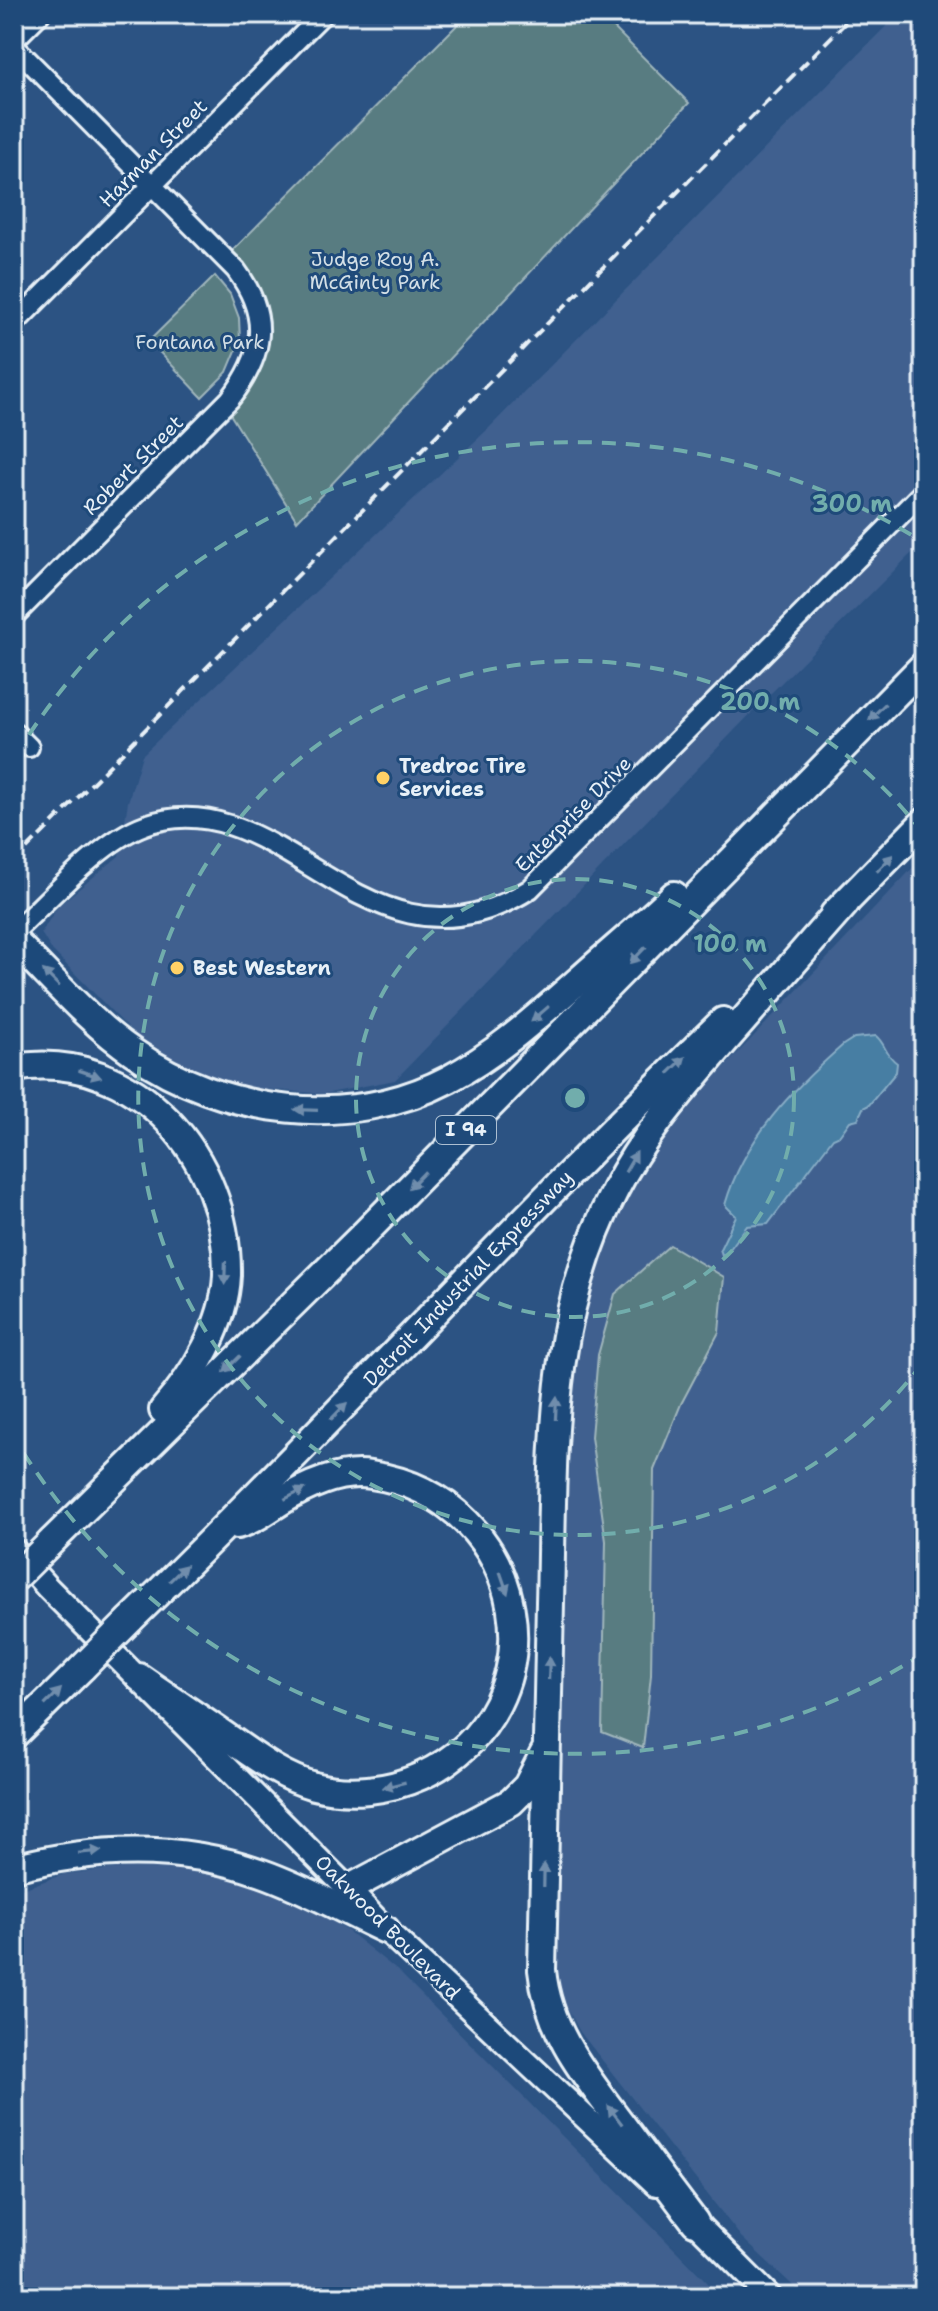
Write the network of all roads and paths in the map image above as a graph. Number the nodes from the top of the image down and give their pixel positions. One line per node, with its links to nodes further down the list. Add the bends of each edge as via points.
1 (40, 14): 3 (street)
2 (323, 14): 4 (street, Harman Street)
3 (14, 43): 4 (street)
4 (153, 185): 5 (street, Harman Street); 7 (street, Robert Street, via 249,286 260,330 254,362 230,399)
5 (14, 324)
6 (924, 491): 14 (street, Enterprise Drive, via 530,889 501,905 457,917 415,915 375,904 236,828 177,817 144,825 118,839)
7 (14, 616)
8 (924, 665): 11 (highway, I 94, one-way to 11)
9 (14, 732): 10 (street)
10 (29, 747)
11 (830, 759): 15 (highway, one-way to 15, via 763,809 512,1039 446,1080 377,1104 286,1109 191,1084 133,1053); 17 (highway, I 94, one-way to 17, via 364,1234)
12 (924, 822): 13 (highway, Detroit Industrial Expressway, one-way to 12)
13 (845, 904): 18 (highway, Detroit Industrial Expressway, one-way to 13, via 640,1102); 23 (highway, one-way to 13, via 556,1405 562,1347 584,1262 614,1191 660,1117)
14 (14, 932)
15 (14, 941)
16 (14, 1068): 17 (highway, one-way to 17, via 41,1064 84,1070 128,1087 163,1114 194,1151 214,1189 223,1229 227,1277 201,1359)
17 (98, 1496): 20 (highway, I 94, bridge)
18 (226, 1527): 21 (highway, one-way to 21, via 247,1522 294,1493 348,1475 403,1483 441,1500 483,1539 510,1601 511,1660 493,1709 464,1747 431,1772 391,1787 350,1791 313,1786 274,1769); 22 (highway, Detroit Industrial Expressway, one-way to 18, bridge)
19 (14, 1550): 21 (main road, Oakwood Boulevard)
20 (14, 1579)
21 (139, 1677): 25 (main road, Oakwood Boulevard)
22 (14, 1735)
23 (546, 1746): 25 (highway, via 539,1767 511,1802); 27 (highway, one-way to 23, via 578,2066 548,2008 542,1970)
24 (14, 1868): 26 (highway, one-way to 26, via 103,1851 193,1855 265,1874)
25 (348, 1889): 26 (main road, Oakwood Boulevard)
26 (386, 1930): 27 (main road, Oakwood Boulevard)
27 (695, 2222): 28 (main road, Oakwood Boulevard)
28 (770, 2297)

